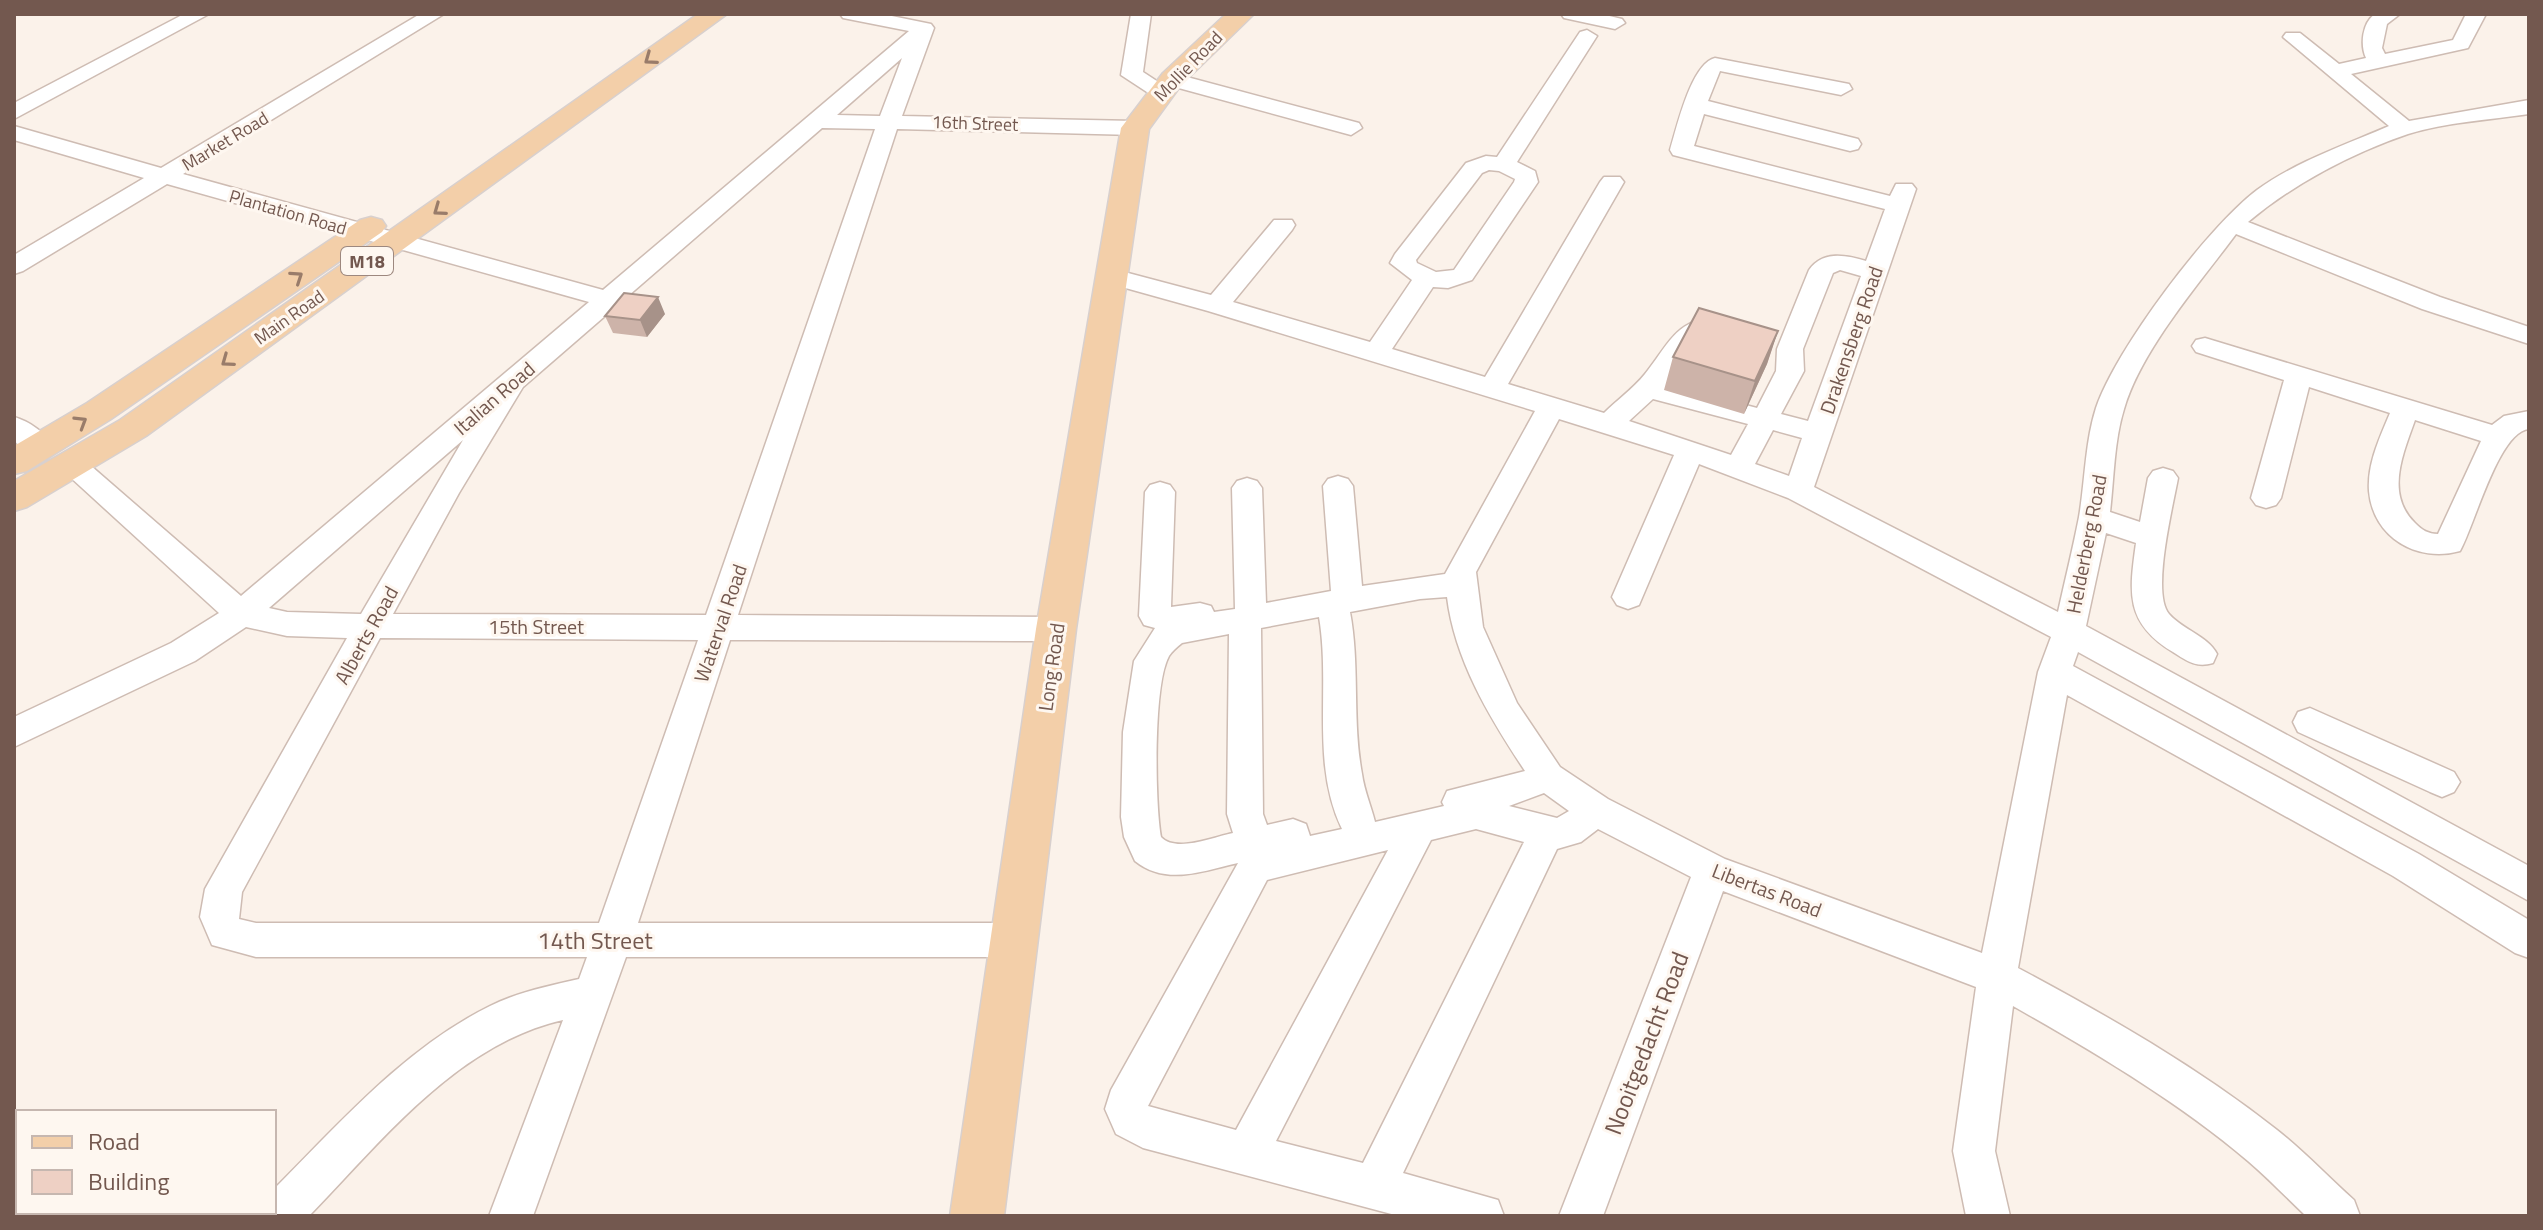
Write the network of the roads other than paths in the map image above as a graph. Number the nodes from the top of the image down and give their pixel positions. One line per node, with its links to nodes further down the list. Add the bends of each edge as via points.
1 (199, 14): 21 (street)
2 (434, 14): 29 (street, Market Road)
3 (667, 14): 33 (main road, Main Road / M18)
4 (714, 14): 34 (main road, Main Road / M18, one-way to 34)
5 (850, 14): 11 (street)
6 (1141, 14): 18 (street, via 1132,75)
7 (1241, 14): 18 (main road, Mollie Road)
8 (1571, 14): 12 (street)
9 (2390, 14): 15 (street, via 2377,21 2372,48)
10 (2476, 14): 15 (street, via 2461,44)
11 (932, 21): 22 (street, Italian Road); 23 (street, Waterval Road)
12 (1615, 23)
13 (1587, 36): 28 (street)
14 (2293, 37): 16 (street)
15 (2379, 62): 16 (street)
16 (2335, 71): 25 (street)
17 (1841, 89): 19 (street, via 1717,63 1710,67)
18 (1152, 105): 23 (street, 16th Street); 24 (street); 37 (main road, Long Road)
19 (1696, 105): 27 (street); 36 (street, Drakensberg Road, via 1682,151 1901,197)
20 (2529, 107): 25 (street, Helderberg Road)
21 (14, 112)
22 (814, 121): 23 (street, 16th Street); 39 (street, Italian Road)
23 (889, 121): 76 (street, Waterval Road)
24 (1351, 128)
25 (2404, 128): 31 (street, Helderberg Road, via 2268,193)
26 (14, 133): 29 (street, Plantation Road)
27 (1850, 144)
28 (1504, 164): 38 (street, via 1474,168 1404,259 1407,268); 38 (street, via 1522,171 1526,182 1463,275 1449,281)
29 (165, 177): 33 (street, Plantation Road); 35 (street, Market Road)
30 (1612, 182): 46 (street)
31 (2231, 224): 41 (street); 68 (street, Helderberg Road, via 2121,380 2109,411)
32 (1283, 225): 40 (street)
33 (361, 233): 34 (street, Plantation Road); 56 (main road, Main Road / M18, one-way to 33)
34 (395, 241): 39 (street, Plantation Road); 59 (main road, Main Road / M18, one-way to 59)
35 (14, 266)
36 (1875, 272): 43 (street, via 1827,264); 54 (street, Drakensberg Road)
37 (1113, 277): 40 (street); 77 (main road, Long Road)
38 (1427, 277): 42 (street)
39 (609, 299): 45 (street, Italian Road)
40 (1217, 305): 42 (street)
41 (2529, 336)
42 (1376, 353): 46 (street)
43 (1790, 357): 47 (street, via 1711,326 1675,349); 51 (street, via 1790,371)
44 (2299, 375): 49 (street); 49 (street, via 2205,346 2291,372); 67 (street)
45 (512, 383): 74 (street, Italian Road); 75 (street, Alberts Road)
46 (1492, 388): 48 (street)
47 (1647, 388): 51 (street); 52 (street)
48 (1552, 406): 52 (street); 70 (street)
49 (2406, 408): 55 (street); 55 (street, via 2382,477 2383,499 2397,526 2426,545 2449,543)
50 (2529, 420): 55 (street, via 2506,426)
51 (1763, 421): 54 (street); 60 (street)
52 (1610, 424): 57 (street)
53 (14, 426): 56 (street)
54 (1818, 433): 64 (street, Drakensberg Road)
55 (2500, 437)
56 (41, 447): 58 (main road, Main Road / M18)
57 (1690, 450): 60 (street); 72 (street)
58 (14, 462)
59 (73, 466): 66 (main road, Main Road / M18); 74 (street, 15th Street)
60 (1739, 467): 64 (street)
61 (2163, 478): 69 (street)
62 (1338, 486): 71 (street)
63 (1247, 488): 73 (street)
64 (1798, 491): 78 (street)
65 (1160, 492): 73 (street, via 1155,616)
66 (14, 498)
67 (2266, 498)
68 (2094, 518): 69 (street); 78 (street, Helderberg Road)
69 (2152, 537): 79 (street, via 2145,600 2150,617 2165,634)
70 (1461, 578): 71 (street); 83 (street, Libertas Road, via 1467,627 1503,710)
71 (1340, 597): 73 (street); 86 (street, via 1340,728 1344,774)
72 (1628, 597)
73 (1248, 613): 89 (street, via 1245,814); 89 (street, via 1173,632 1152,655 1138,824 1147,849 1177,861)
74 (241, 614): 75 (street, 15th Street, via 287,624); 82 (street, Italian Road, via 183,652)
75 (372, 626): 76 (street, 15th Street); 92 (street, Alberts Road)
76 (719, 627): 77 (street, 15th Street); 93 (street, Waterval Road)
77 (1056, 629): 94 (main road, Long Road)
78 (2069, 632): 80 (street, Helderberg Road); 85 (street)
79 (2201, 654)
80 (2055, 672): 95 (street, via 2406,865); 96 (street, Helderberg Road)
81 (2310, 722): 85 (street, via 2430,777)
82 (14, 733)
83 (1548, 777): 84 (street, Libertas Road); 86 (street, via 1505,793)
84 (1595, 810): 88 (street, via 1564,833); 90 (street, Libertas Road)
85 (2407, 817): 91 (street)
86 (1357, 822): 89 (street)
87 (1419, 827): 88 (street, via 1476,814); 98 (street); 98 (street, via 1254,869 1126,1104 1126,1114 1143,1127)
88 (1547, 833): 99 (street)
89 (1254, 843)
90 (1712, 870): 96 (street, Libertas Road); 104 (street, Nooitgedacht Road)
91 (2529, 885)
92 (224, 889): 93 (street, 14th Street, via 219,922 226,933 239,938)
93 (613, 939): 94 (street, 14th Street); 97 (street, Waterval Road)
94 (1013, 940): 102 (main road, Long Road)
95 (2529, 941)
96 (1997, 977): 105 (street, Helderberg Road, via 1974,1151); 106 (street, Libertas Road, via 2092,1029 2186,1090 2263,1146)
97 (593, 994): 100 (street, via 508,1017 463,1043); 101 (street, Waterval Road)
98 (1245, 1156): 99 (street)
99 (1374, 1186): 103 (street)
100 (278, 1216)
101 (511, 1216)
102 (977, 1216)
103 (1482, 1216)
104 (1581, 1216)
105 (1988, 1216)
106 (2338, 1216)

